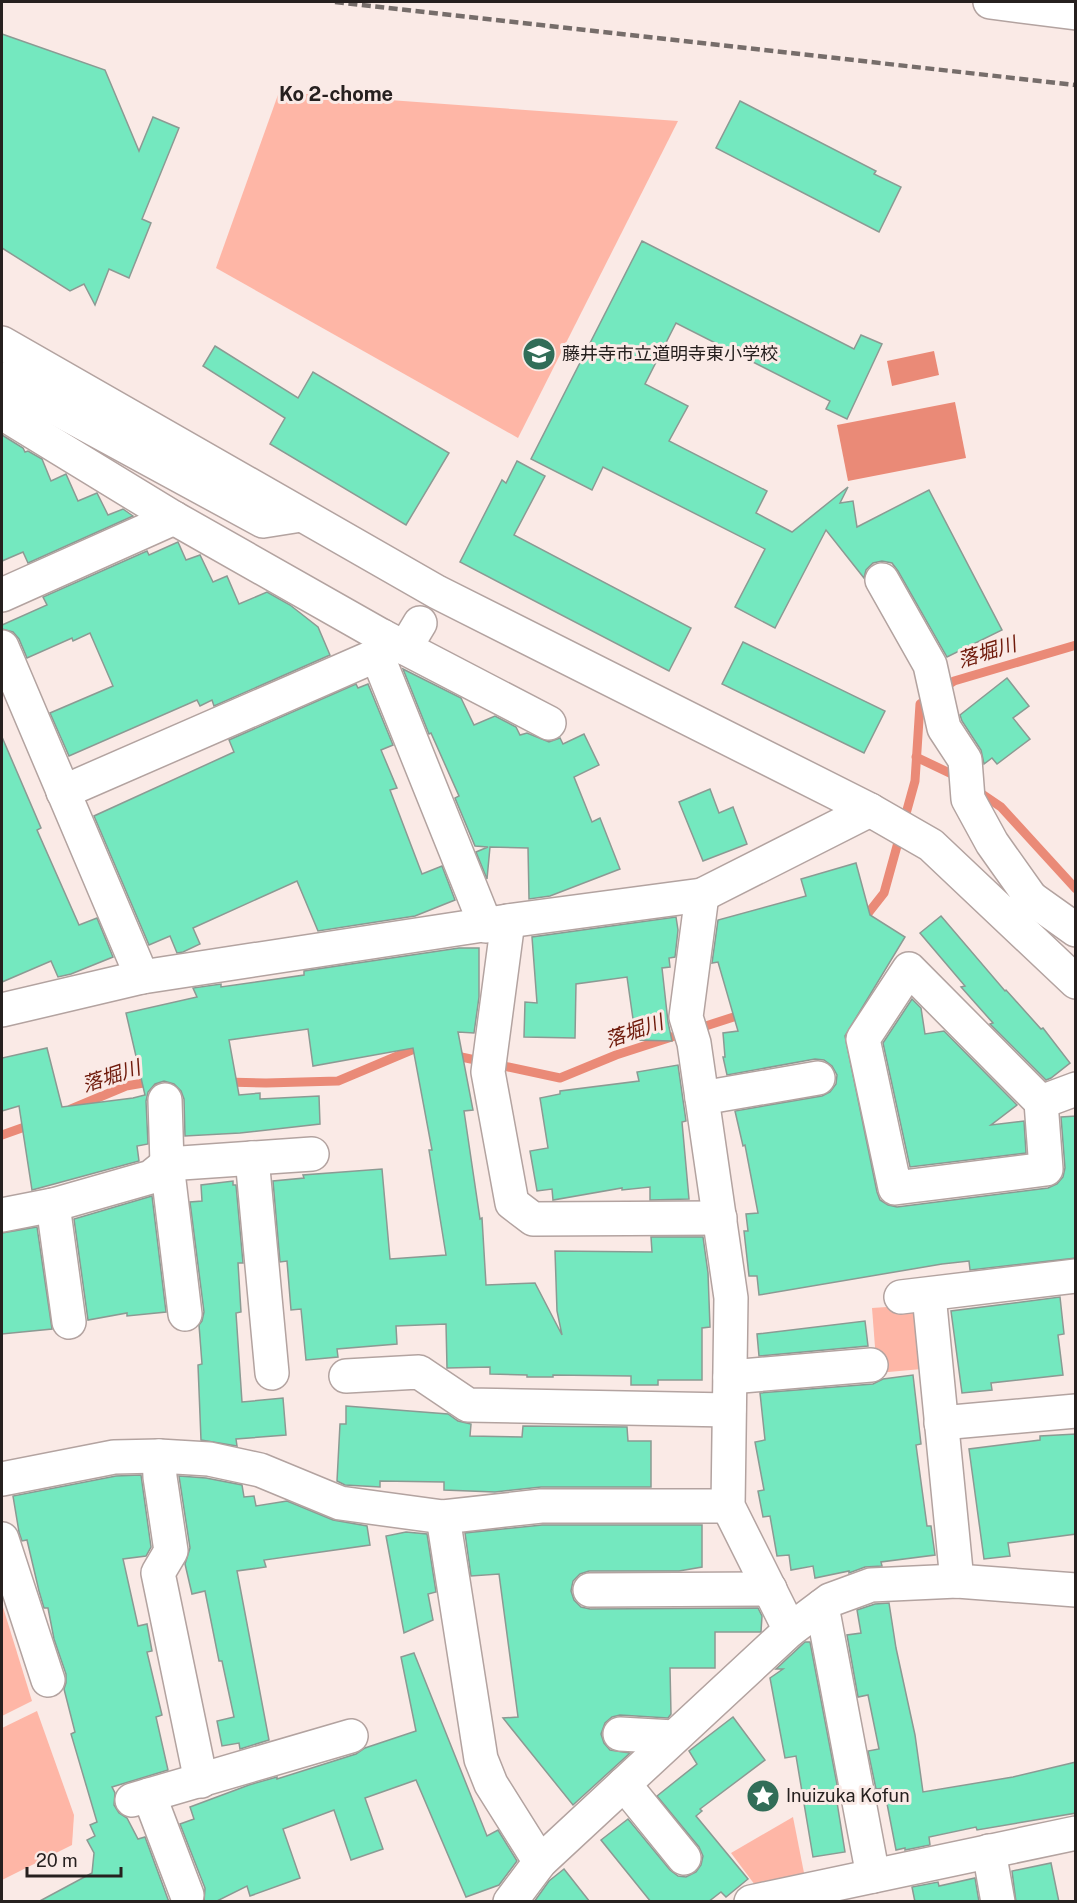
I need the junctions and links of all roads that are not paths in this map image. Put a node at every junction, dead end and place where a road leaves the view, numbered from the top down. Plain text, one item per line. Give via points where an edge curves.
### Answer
1 (990, 2) edge
2 (1076, 13) edge
3 (2, 343) edge
4 (2, 379) edge
5 (2, 413) edge
6 (301, 514) junction
7 (174, 518) junction
8 (882, 580) dead end
9 (2, 595) edge
10 (409, 627) junction
11 (2, 647) edge
12 (549, 723) dead end
13 (63, 792) junction
14 (870, 810) junction
15 (702, 895) junction
16 (1021, 909) junction
17 (497, 923) junction
18 (1076, 930) edge
19 (142, 977) junction
20 (1076, 982) edge
21 (2, 1010) edge
22 (818, 1078) dead end
23 (1076, 1089) edge
24 (702, 1098) junction
25 (165, 1100) dead end
26 (1041, 1102) junction
27 (312, 1154) dead end
28 (252, 1158) junction
29 (167, 1164) junction
30 (53, 1205) junction
31 (2, 1215) edge
32 (720, 1218) junction
33 (1075, 1282) edge
34 (185, 1314) dead end
35 (69, 1322) dead end
36 (871, 1365) dead end
37 (272, 1373) dead end
38 (346, 1376) dead end
39 (730, 1377) junction
40 (729, 1410) junction
41 (1076, 1412) edge
42 (941, 1423) junction
43 (159, 1456) junction
44 (2, 1479) edge
45 (728, 1506) junction
46 (443, 1517) junction
47 (2, 1539) edge
48 (957, 1581) junction
49 (770, 1589) junction
50 (590, 1590) dead end
51 (1067, 1590) edge
52 (822, 1606) junction
53 (790, 1630) junction
54 (48, 1680) dead end
55 (620, 1734) dead end
56 (351, 1736) dead end
57 (674, 1737) junction
58 (201, 1781) junction
59 (624, 1784) junction
60 (1076, 1833) edge
61 (989, 1851) junction
62 (684, 1858) dead end
63 (540, 1862) junction
64 (873, 1876) junction
65 (187, 1895) dead end
66 (510, 1902) edge
67 (751, 1902) edge
68 (998, 1902) edge

1 - 2 street
3 - 6 street
4 - 6 street via 263,521
5 - 7 street
6 - 10 street
7 - 9 street
7 - 10 street
8 - 16 street via 930,665 944,728 965,760 968,800
10 - 12 street
10 - 13 street
10 - 14 street
10 - 17 street
11 - 13 street
13 - 19 street
14 - 15 street
14 - 16 street via 931,845
15 - 17 street
15 - 24 street via 690,1030
16 - 18 street
16 - 20 street
17 - 19 street
17 - 32 street via 488,1072 512,1203 533,1219
19 - 21 street
22 - 24 street
23 - 26 street
24 - 32 street
25 - 29 street
26 - 26 street via 1046,1168 895,1188 863,1039 909,969
27 - 28 street
28 - 29 street
28 - 37 street
29 - 30 street via 151,1177
29 - 34 street
30 - 31 street
30 - 35 street
32 - 39 street via 731,1298
33 - 42 street via 915,1296
36 - 39 street
38 - 40 street via 418,1372 468,1406
39 - 40 street
40 - 45 street
41 - 42 street
42 - 48 street
43 - 44 street via 114,1457
43 - 46 street via 209,1459 260,1470 340,1503
43 - 58 street via 171,1551 158,1573
45 - 46 street via 541,1506
45 - 49 street
46 - 63 street via 481,1759 491,1784
47 - 54 street
48 - 51 street
48 - 52 street via 871,1585
49 - 50 street
49 - 53 street
52 - 53 street
52 - 64 street
53 - 57 street
55 - 57 street
56 - 58 street
57 - 59 street
58 - 65 street via 141,1798
59 - 62 street
59 - 63 street
60 - 61 street
61 - 64 street
61 - 68 street
63 - 66 street
64 - 67 street

